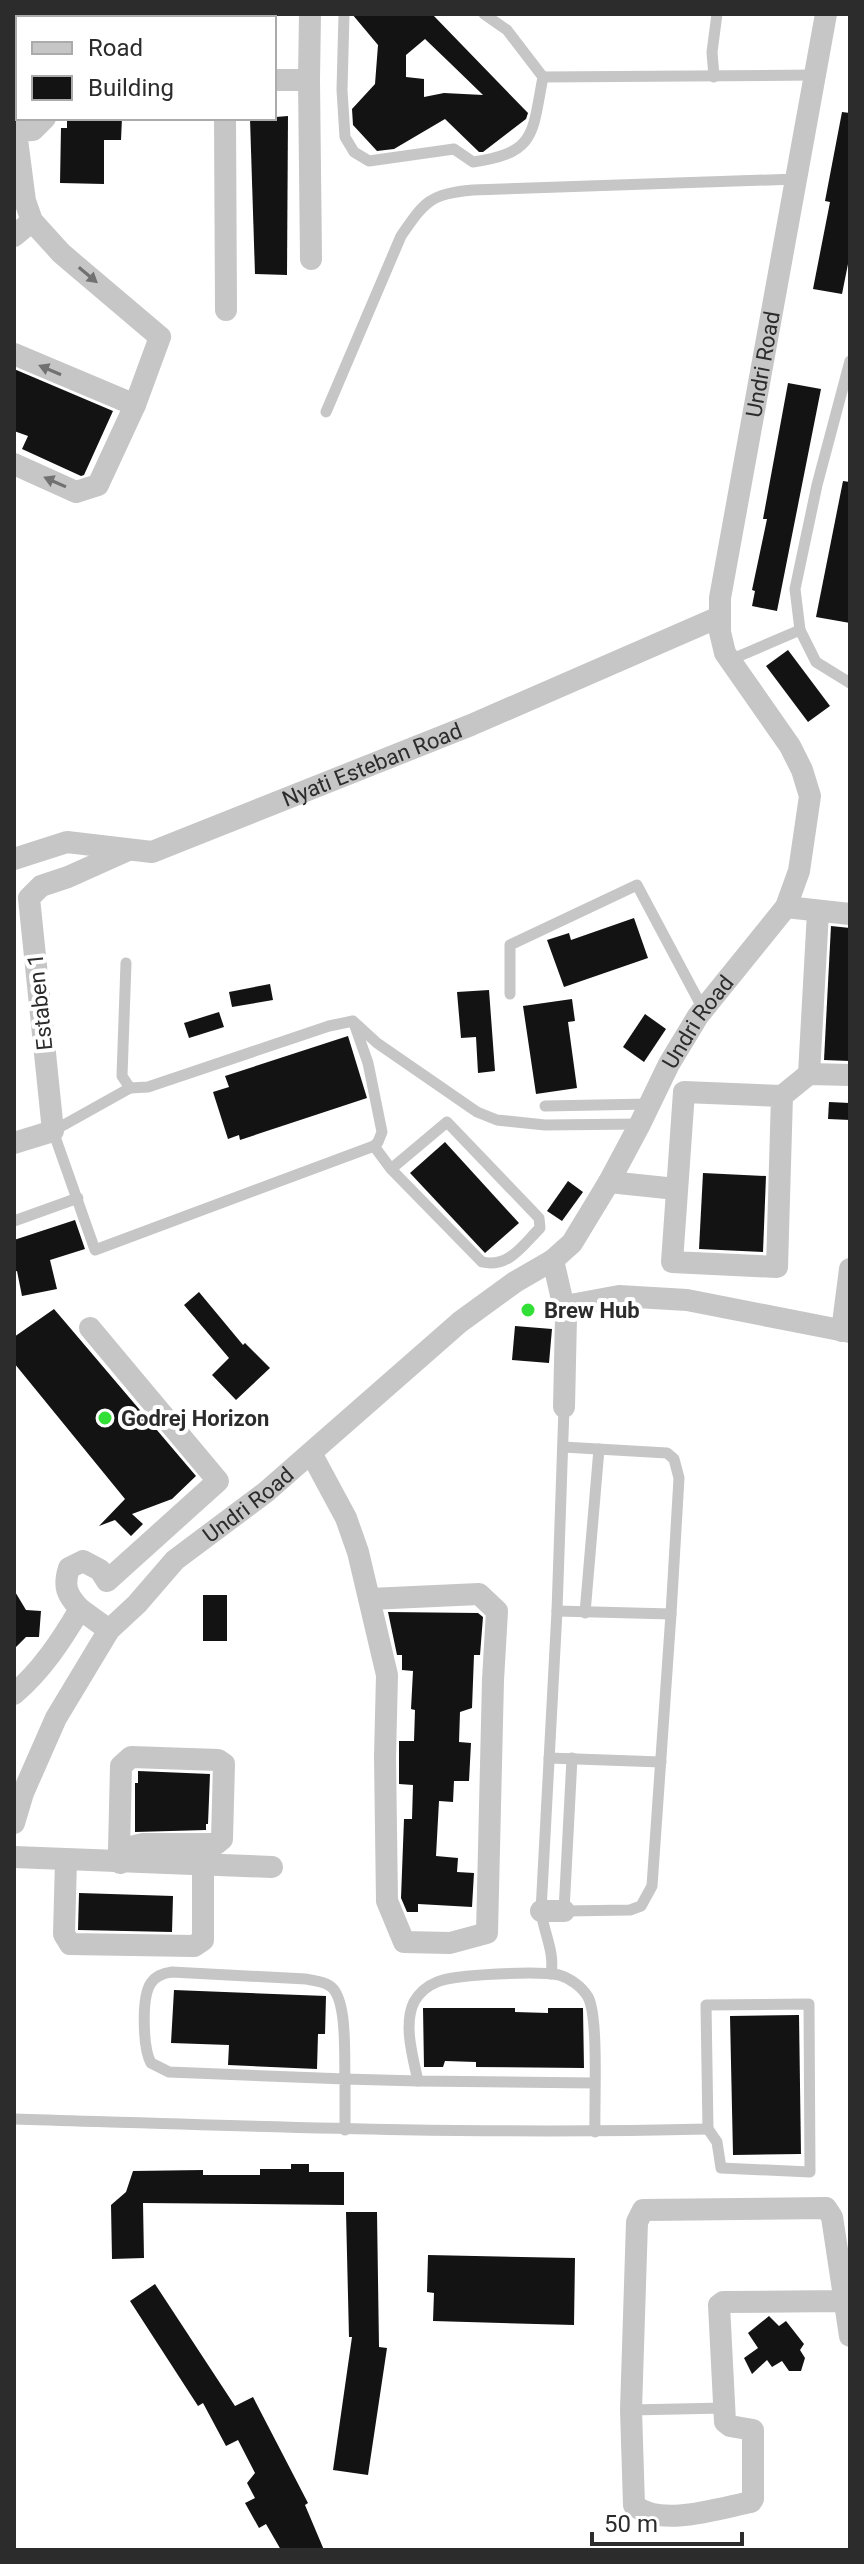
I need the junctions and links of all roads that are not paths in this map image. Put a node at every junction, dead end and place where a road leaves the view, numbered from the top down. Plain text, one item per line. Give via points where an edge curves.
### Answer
1 (310, 14) edge
2 (344, 14) edge
3 (484, 14) edge
4 (717, 14) edge
5 (826, 14) edge
6 (816, 75) junction
7 (543, 77) junction
8 (714, 77) junction
9 (276, 80) edge
10 (309, 80) junction
11 (43, 120) edge
12 (225, 120) edge
13 (15, 131) edge
14 (798, 179) junction
15 (32, 221) junction
16 (14, 236) edge
17 (311, 259) dead end
18 (226, 310) dead end
19 (14, 354) edge
20 (850, 361) edge
21 (850, 368) edge
22 (135, 405) junction
23 (326, 412) dead end
24 (14, 464) edge
25 (719, 617) junction
26 (800, 630) junction
27 (730, 660) junction
28 (850, 683) edge
29 (131, 849) junction
30 (14, 859) edge
31 (786, 907) junction
32 (818, 912) junction
33 (850, 914) edge
34 (126, 963) dead end
35 (510, 994) dead end
36 (703, 1009) junction
37 (353, 1021) junction
38 (809, 1074) junction
39 (850, 1075) edge
40 (130, 1088) junction
41 (782, 1096) junction
42 (545, 1106) dead end
43 (645, 1114) junction
44 (53, 1131) junction
45 (14, 1143) edge
46 (374, 1146) junction
47 (391, 1169) junction
48 (609, 1182) junction
49 (676, 1189) junction
50 (78, 1198) junction
51 (14, 1221) edge
52 (553, 1260) junction
53 (850, 1269) edge
54 (565, 1306) junction
55 (90, 1328) dead end
56 (846, 1332) edge
57 (564, 1407) joint
58 (563, 1447) junction
59 (599, 1449) junction
60 (311, 1453) junction
61 (107, 1581) junction
62 (370, 1599) junction
63 (137, 1604) junction
64 (80, 1609) junction
65 (557, 1611) junction
66 (585, 1613) junction
67 (671, 1614) junction
68 (109, 1630) junction
69 (14, 1694) edge
70 (549, 1758) junction
71 (572, 1758) junction
72 (661, 1762) junction
73 (14, 1823) edge
74 (120, 1856) junction
75 (14, 1857) edge
76 (66, 1860) junction
77 (203, 1866) junction
78 (272, 1867) dead end
79 (541, 1911) junction
80 (564, 1911) junction
81 (551, 1974) junction
82 (345, 2079) junction
83 (418, 2081) junction
84 (594, 2083) junction
85 (14, 2119) edge
86 (708, 2129) junction
87 (345, 2130) junction
88 (595, 2132) junction
89 (843, 2301) junction
90 (850, 2336) edge
91 (724, 2408) junction
92 (631, 2410) junction

1 - 10 street
2 - 7 lane via 345,137 354,152 369,161 454,149 473,162 513,153 532,131
3 - 7 lane via 507,30
4 - 8 lane
5 - 6 street, Undri Road
6 - 8 lane
6 - 14 street, Undri Road
7 - 8 lane
9 - 10 street
10 - 17 street
11 - 13 street via 33,130
12 - 18 street
13 - 15 street
14 - 23 lane via 473,190 431,199 401,236
14 - 25 street, Undri Road
15 - 16 street
15 -> 22 street via 61,253 160,337
22 -> 19 street
20 - 21 lane
21 - 26 lane via 795,589
22 -> 24 street via 98,485 76,492
25 - 27 street, Undri Road
25 - 29 street, Nyati Esteban Road via 471,725 152,852
26 - 27 lane
26 - 28 lane via 816,662
27 - 31 street, Undri Road via 790,746 810,796 799,871
29 - 30 street, Nyati Esteban Road via 67,842
29 - 44 street, Estaben 1 via 41,886 29,898
31 - 32 street
31 - 36 street, Undri Road
32 - 33 street
32 - 38 street
34 - 40 lane via 122,1076
35 - 36 lane via 510,945 637,885
36 - 43 street, Undri Road
37 - 40 lane via 148,1087
37 - 43 lane via 477,1112 497,1120 545,1125
37 - 46 lane via 382,1132
38 - 39 street
38 - 41 street
40 - 44 lane
41 - 49 street via 684,1092
41 - 49 street via 777,1267 672,1262
42 - 43 lane
43 - 48 street, Undri Road
44 - 45 street
44 - 50 lane
46 - 47 lane
46 - 50 lane via 95,1250
47 - 47 lane via 447,1122 539,1218 540,1228 508,1259 495,1265 482,1262
48 - 49 street
48 - 52 street, Undri Road via 572,1243
50 - 51 lane
52 - 54 street
52 - 60 street, Undri Road via 460,1322
53 - 56 street
54 - 56 street via 619,1296 687,1300
54 - 57 street
55 - 61 street via 218,1481
57 - 58 lane
58 - 59 lane
58 - 65 lane
59 - 66 lane
59 - 67 lane via 667,1453 674,1459 679,1478
60 - 62 street via 346,1518
60 - 63 street, Undri Road via 175,1560
61 - 63 street
61 - 64 street via 83,1561 69,1568 67,1594
62 - 62 street via 387,1675 387,1901 404,1942 450,1943 487,1933 497,1611 479,1594
63 - 68 street, Undri Road
64 - 68 street
64 - 69 street via 57,1648
65 - 66 lane
65 - 70 lane
66 - 67 lane
67 - 72 lane
68 - 73 street, Undri Road via 56,1718
70 - 71 lane
70 - 79 lane
71 - 72 lane
71 - 80 lane
72 - 80 lane via 647,1897 630,1910
74 - 74 street via 143,1844 216,1844 222,1839 224,1764 131,1757 121,1766
74 - 76 street
74 - 77 street
75 - 76 street
76 - 77 street via 64,1934 70,1944 194,1946 203,1940
77 - 78 street
79 - 80 street
79 - 81 lane via 554,1957
81 - 83 lane via 459,1978 424,1989 413,2003 410,2020
81 - 84 lane via 580,1988 591,2005
82 - 82 lane via 160,2069 151,2063 145,2044 152,1981 172,1972 306,1979 333,1987 342,2013
82 - 83 lane
82 - 87 lane
83 - 84 lane
84 - 88 lane
85 - 87 lane
86 - 86 lane via 706,2005 809,2004 810,2172 721,2168 717,2142
86 - 88 lane
87 - 88 lane
89 - 90 street
89 - 91 street via 719,2305
89 - 92 street via 832,2217 826,2208 643,2210 637,2222
91 - 92 lane
91 - 92 street via 727,2424 753,2430 753,2499 675,2517 634,2505

